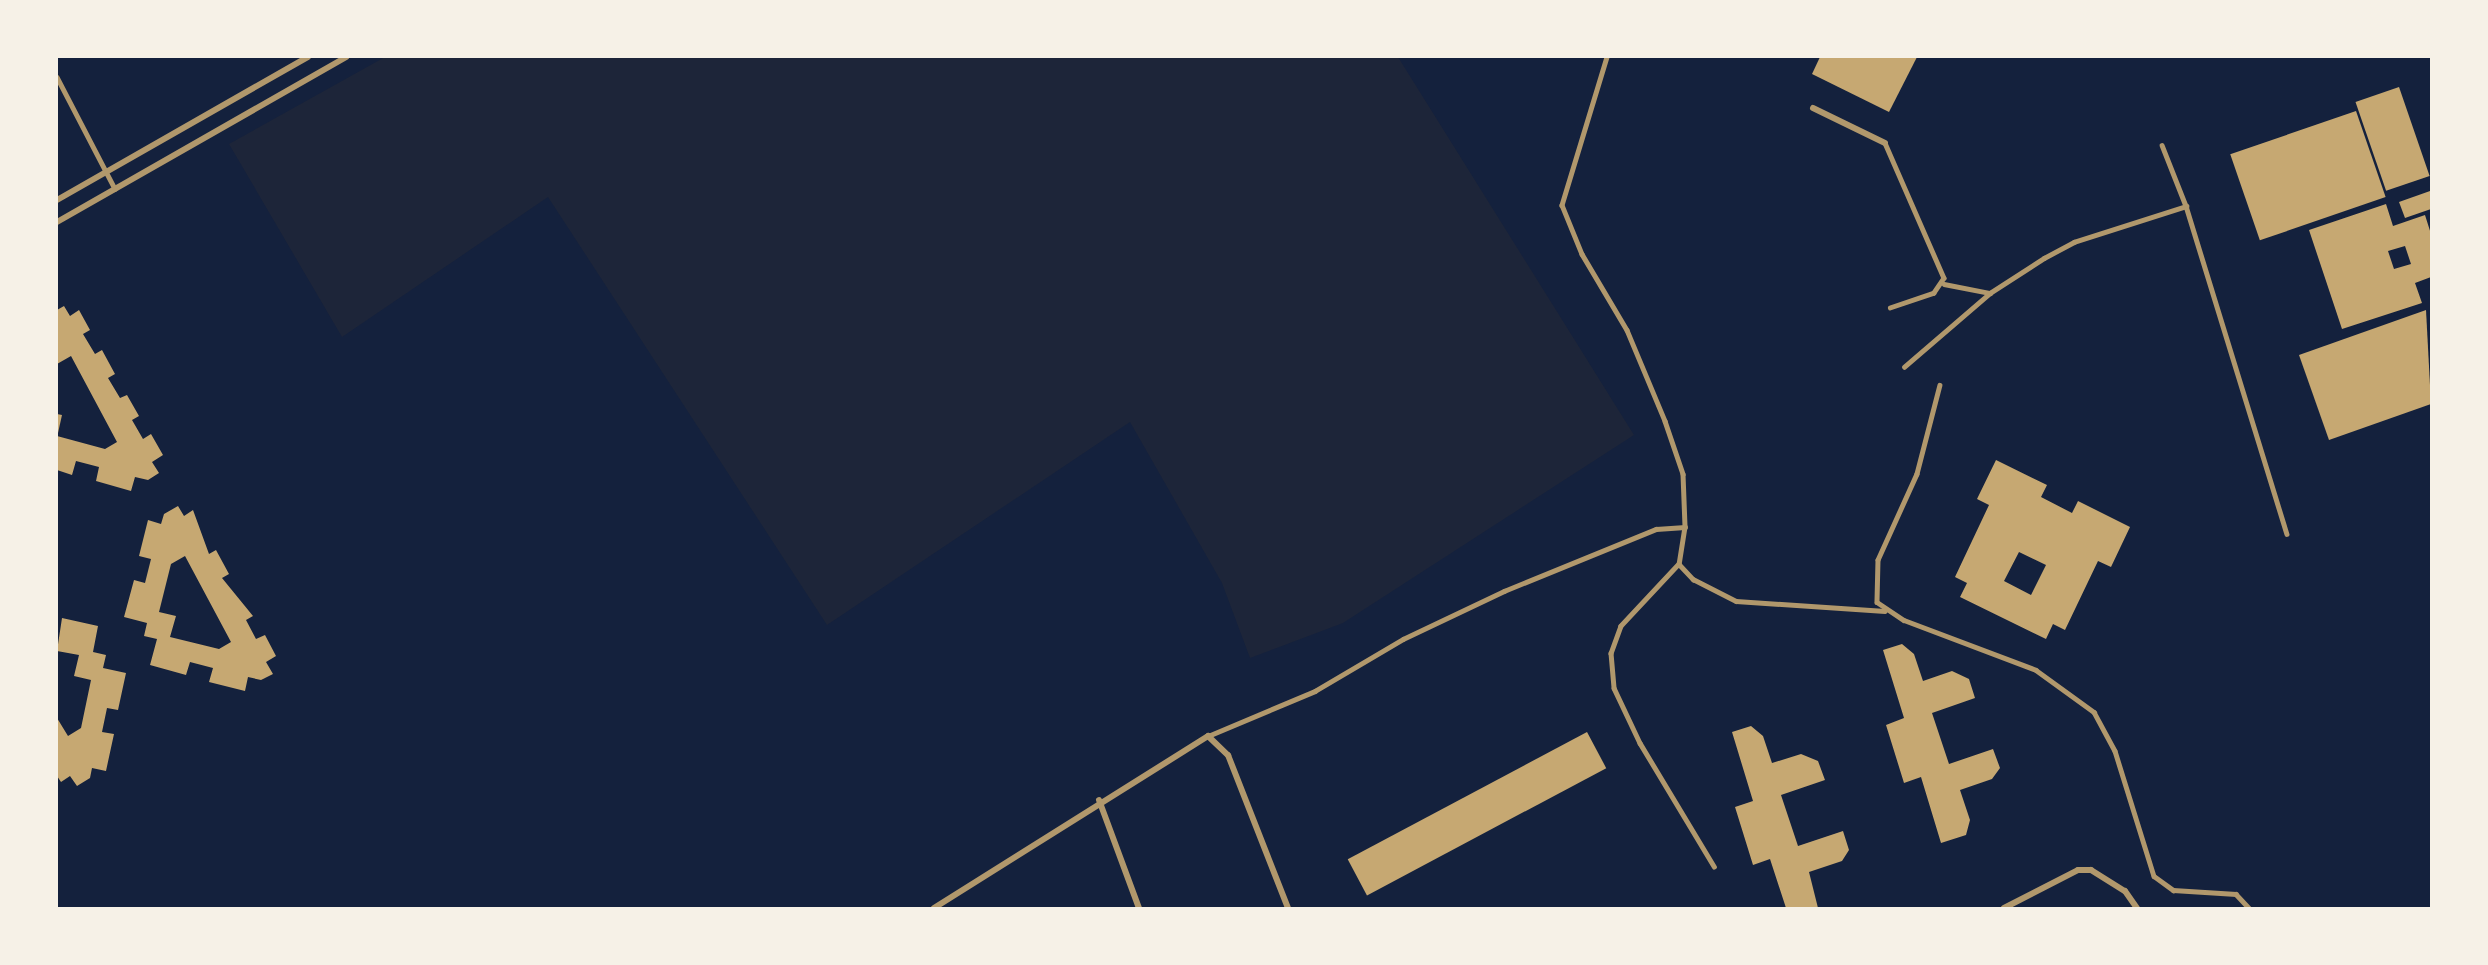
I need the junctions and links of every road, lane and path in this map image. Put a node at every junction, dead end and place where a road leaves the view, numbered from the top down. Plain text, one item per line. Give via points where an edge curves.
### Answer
1 (308, 57) edge
2 (346, 57) edge
3 (1607, 57) edge
4 (57, 77) edge
5 (1814, 108) dead end
6 (1885, 142) joint
7 (2162, 146) dead end
8 (106, 172) junction
9 (115, 189) junction
10 (57, 200) edge
11 (2186, 206) junction
12 (57, 222) edge
13 (1944, 284) junction
14 (1990, 292) junction
15 (1890, 308) dead end
16 (1904, 367) dead end
17 (1940, 385) dead end
18 (1684, 526) junction
19 (2287, 534) dead end
20 (1679, 564) junction
21 (1885, 611) junction
22 (1208, 736) junction
23 (1099, 800) junction
24 (1714, 866) dead end
25 (934, 908) edge
26 (1139, 908) edge
27 (1288, 908) edge
28 (2004, 908) edge
29 (2137, 908) edge
30 (2249, 908) edge

1 - 8 street
2 - 9 street
3 - 18 lane via 1562,205 1582,254 1627,330 1665,421 1683,474
4 - 8 lane
5 - 6 street
6 - 13 lane via 1942,269
7 - 11 lane
8 - 9 lane
8 - 10 street
9 - 12 street
11 - 14 lane via 2074,242
11 - 19 lane
13 - 14 lane
13 - 15 lane
14 - 16 lane
17 - 21 lane via 1917,474 1878,560 1875,594
18 - 20 lane
18 - 22 lane via 1656,529 1504,591 1403,639 1315,691
20 - 21 lane via 1693,579 1736,601
20 - 24 lane via 1621,626 1611,653 1614,688 1640,743
21 - 30 lane via 2013,659 2087,706 2107,728 2154,876 2173,890 2236,894
22 - 23 street
22 - 27 street via 1228,755
23 - 25 street
23 - 26 street
28 - 29 street via 2078,870 2104,875

